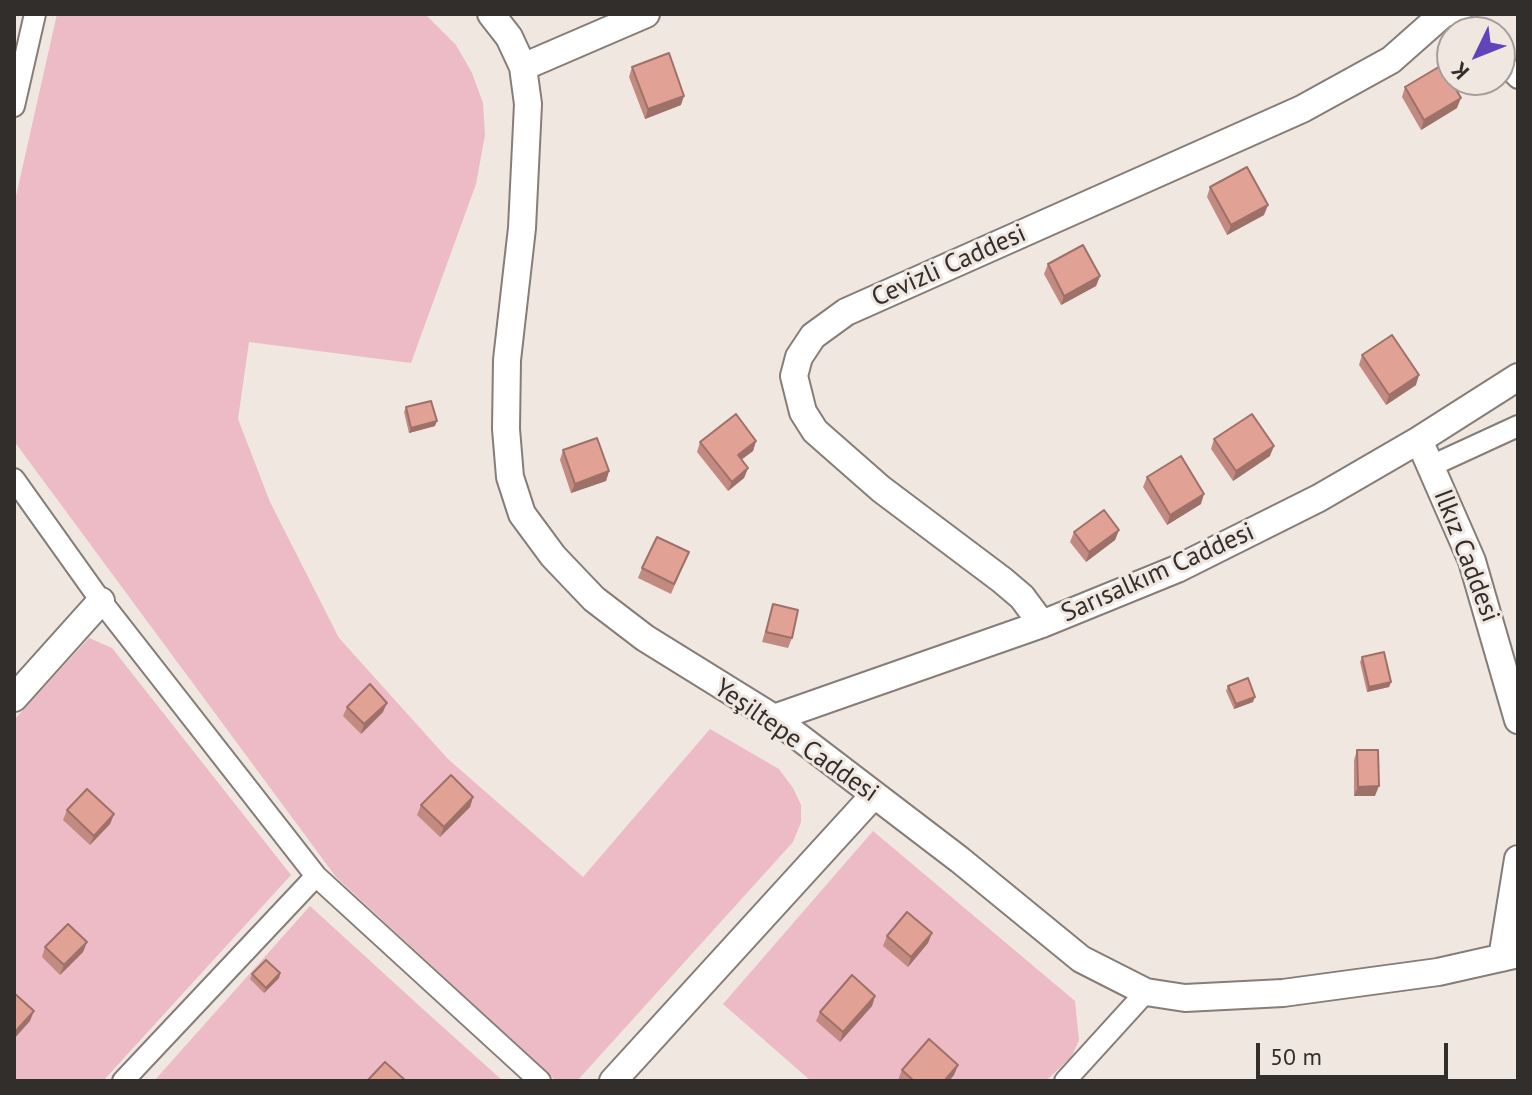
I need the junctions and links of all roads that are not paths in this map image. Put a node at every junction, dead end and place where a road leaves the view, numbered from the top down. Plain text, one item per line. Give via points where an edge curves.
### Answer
1 (35, 14) edge
2 (491, 14) edge
3 (646, 14) edge
4 (1443, 14) edge
5 (523, 67) junction
6 (14, 106) edge
7 (1518, 377) edge
8 (1518, 426) edge
9 (1419, 440) junction
10 (1431, 466) junction
11 (14, 479) edge
12 (101, 601) junction
13 (1042, 624) junction
14 (14, 698) edge
15 (774, 718) junction
16 (1518, 720) edge
17 (873, 796) junction
18 (1518, 859) edge
19 (316, 876) junction
20 (1510, 956) edge
21 (1146, 992) junction
22 (123, 1081) edge
23 (540, 1081) edge
24 (613, 1081) edge
25 (1065, 1081) edge

1 - 6 street
2 - 5 street
3 - 5 street
4 - 13 street, Cevizli Caddesi via 1391,60 1325,97 846,312 813,336 799,357 794,376 803,412 815,431 1022,597
5 - 15 street, Yeşiltepe Caddesi via 528,144 507,360 506,429 510,477 522,514 594,599 645,638
7 - 9 street, Sarısalkım Caddesi
8 - 10 street
9 - 10 street, Ilkız Caddesi
9 - 13 street, Sarısalkım Caddesi via 1245,536
10 - 16 street, Ilkız Caddesi via 1472,561
11 - 12 street
12 - 14 street
12 - 19 street
13 - 15 street, Sarısalkım Caddesi
15 - 17 street, Yeşiltepe Caddesi
17 - 21 street, Yeşiltepe Caddesi via 1081,959
17 - 24 street
18 - 20 street
19 - 22 street
19 - 23 street
20 - 21 street, Yeşiltepe Caddesi via 1438,972 1283,993 1185,998
21 - 25 street

